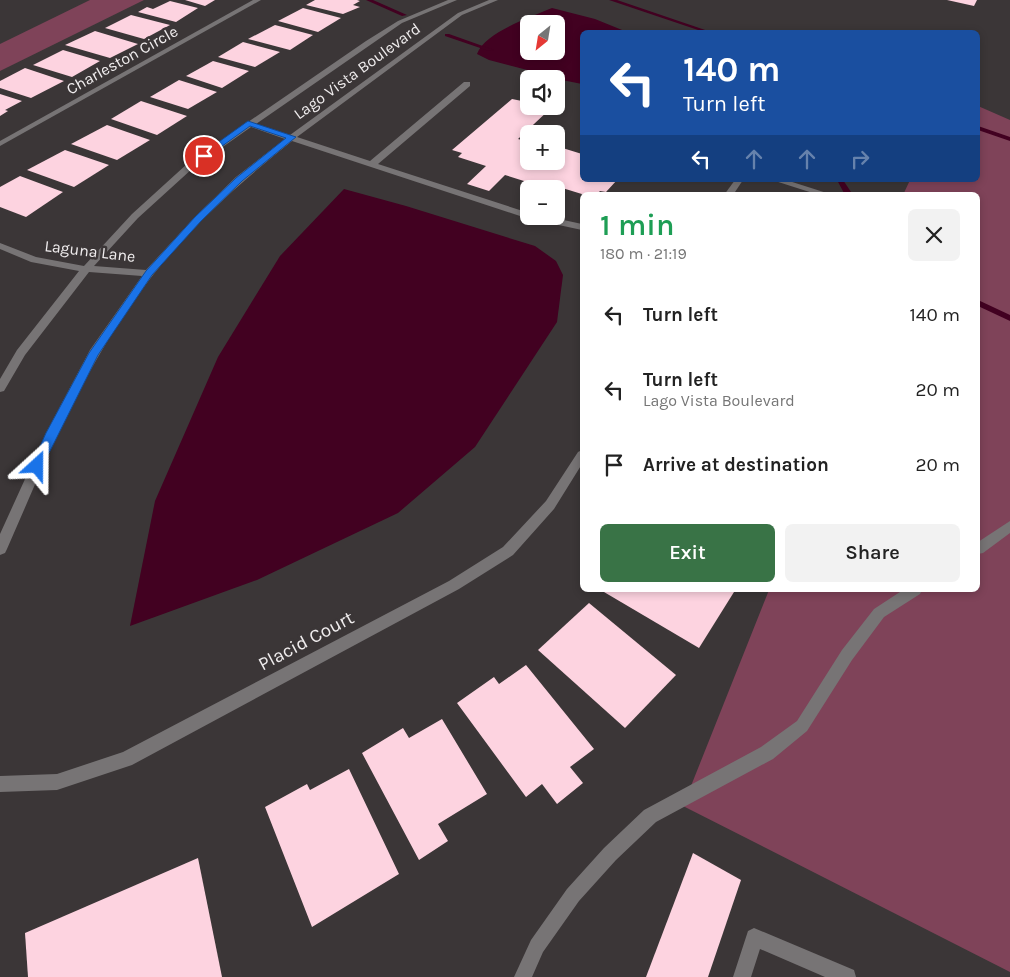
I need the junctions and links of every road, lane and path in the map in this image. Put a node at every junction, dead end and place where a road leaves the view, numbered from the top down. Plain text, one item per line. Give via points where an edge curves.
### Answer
1 (258, 0) edge
2 (428, 0) edge
3 (454, 0) edge
4 (495, 0) edge
5 (440, 5) junction
6 (460, 14) junction
7 (467, 84) dead end
8 (248, 124) junction
9 (292, 137) junction
10 (0, 144) edge
11 (372, 164) junction
12 (783, 182) edge
13 (818, 192) edge
14 (520, 213) edge
15 (565, 223) edge
16 (580, 227) edge
17 (0, 246) edge
18 (86, 269) junction
19 (149, 273) junction
20 (0, 388) edge
21 (580, 458) edge
22 (1010, 526) edge
23 (980, 548) edge
24 (0, 549) edge
25 (912, 592) edge
26 (0, 784) edge
27 (523, 977) edge
28 (742, 977) edge
29 (847, 977) edge

1 - 10 street, Charleston Circle
2 - 5 street
3 - 5 street, Lago Vista Boulevard
4 - 6 street, Lago Vista Boulevard
5 - 6 street
5 - 8 street, Lago Vista Boulevard via 400,22
6 - 9 street, Lago Vista Boulevard
7 - 11 street
8 - 9 street
8 - 18 street, Lago Vista Boulevard via 190,166 135,216
9 - 11 street
9 - 19 street, Lago Vista Boulevard via 239,179
11 - 14 street
12 - 13 street
15 - 16 street
17 - 18 street, Laguna Lane via 34,260
18 - 19 street, Laguna Lane
18 - 20 street, Lago Vista Boulevard via 21,353
19 - 24 street, Lago Vista Boulevard via 94,353 52,433
21 - 26 street, Placid Court via 550,505 508,551 454,585 126,760 57,782
22 - 23 street
25 - 27 street via 879,614 847,655 802,726 767,753 650,816 610,854 573,895 537,946
28 - 29 street via 754,937

